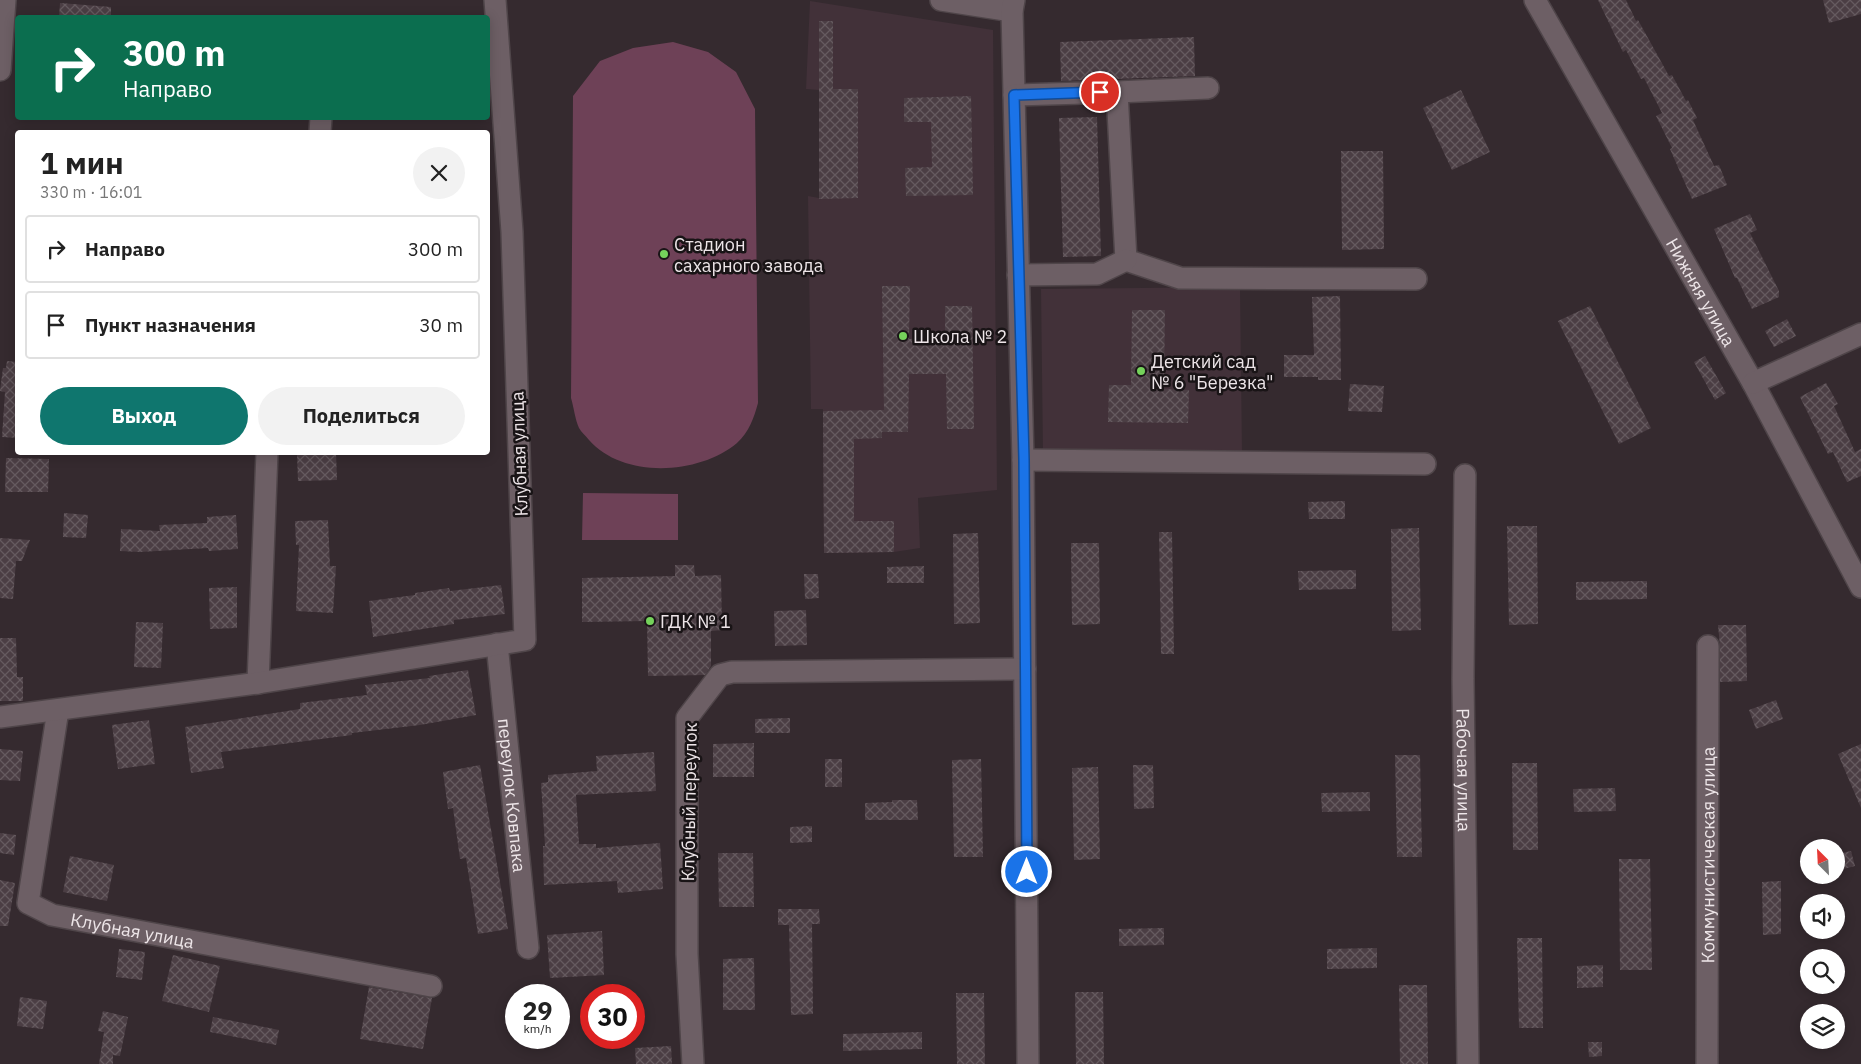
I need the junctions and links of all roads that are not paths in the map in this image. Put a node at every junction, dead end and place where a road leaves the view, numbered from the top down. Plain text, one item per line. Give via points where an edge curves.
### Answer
1 (5, 0) edge
2 (495, 0) edge
3 (941, 0) edge
4 (1535, 0) edge
5 (1013, 5) edge
6 (0, 70) edge
7 (1208, 88) dead end
8 (1117, 92) junction
9 (1014, 95) junction
10 (1126, 260) junction
11 (1018, 275) junction
12 (1416, 278) dead end
13 (1861, 334) edge
14 (1753, 383) junction
15 (267, 455) edge
16 (1024, 460) junction
17 (1425, 464) dead end
18 (1465, 475) dead end
19 (1861, 587) edge
20 (497, 644) junction
21 (1708, 646) dead end
22 (1025, 669) junction
23 (258, 683) junction
24 (58, 710) junction
25 (0, 717) edge
26 (528, 948) dead end
27 (431, 986) dead end
28 (693, 1064) edge
29 (1028, 1064) edge
30 (1468, 1064) edge
31 (1707, 1064) edge

1 - 6 street
2 - 20 street, Клубная улица via 512,232 524,640
3 - 5 street
4 - 14 street, Нижняя улица
5 - 9 street
7 - 8 street
8 - 9 street
8 - 10 street
9 - 11 street
10 - 11 street via 1097,274
10 - 12 street via 1180,278
11 - 16 street
13 - 14 street
14 - 19 street, Нижняя улица
15 - 23 street
16 - 17 street
16 - 22 street
18 - 30 street, Рабочая улица via 1463,680
20 - 23 street, Клубная улица
20 - 26 street, переулок Ковпака
21 - 31 street, Коммунистическая улица
22 - 28 street, Клубный переулок via 732,672 720,675 687,718 687,954
22 - 29 street
23 - 24 street, Клубная улица
24 - 25 street, Клубная улица
24 - 27 street, Клубная улица via 28,903 52,915

